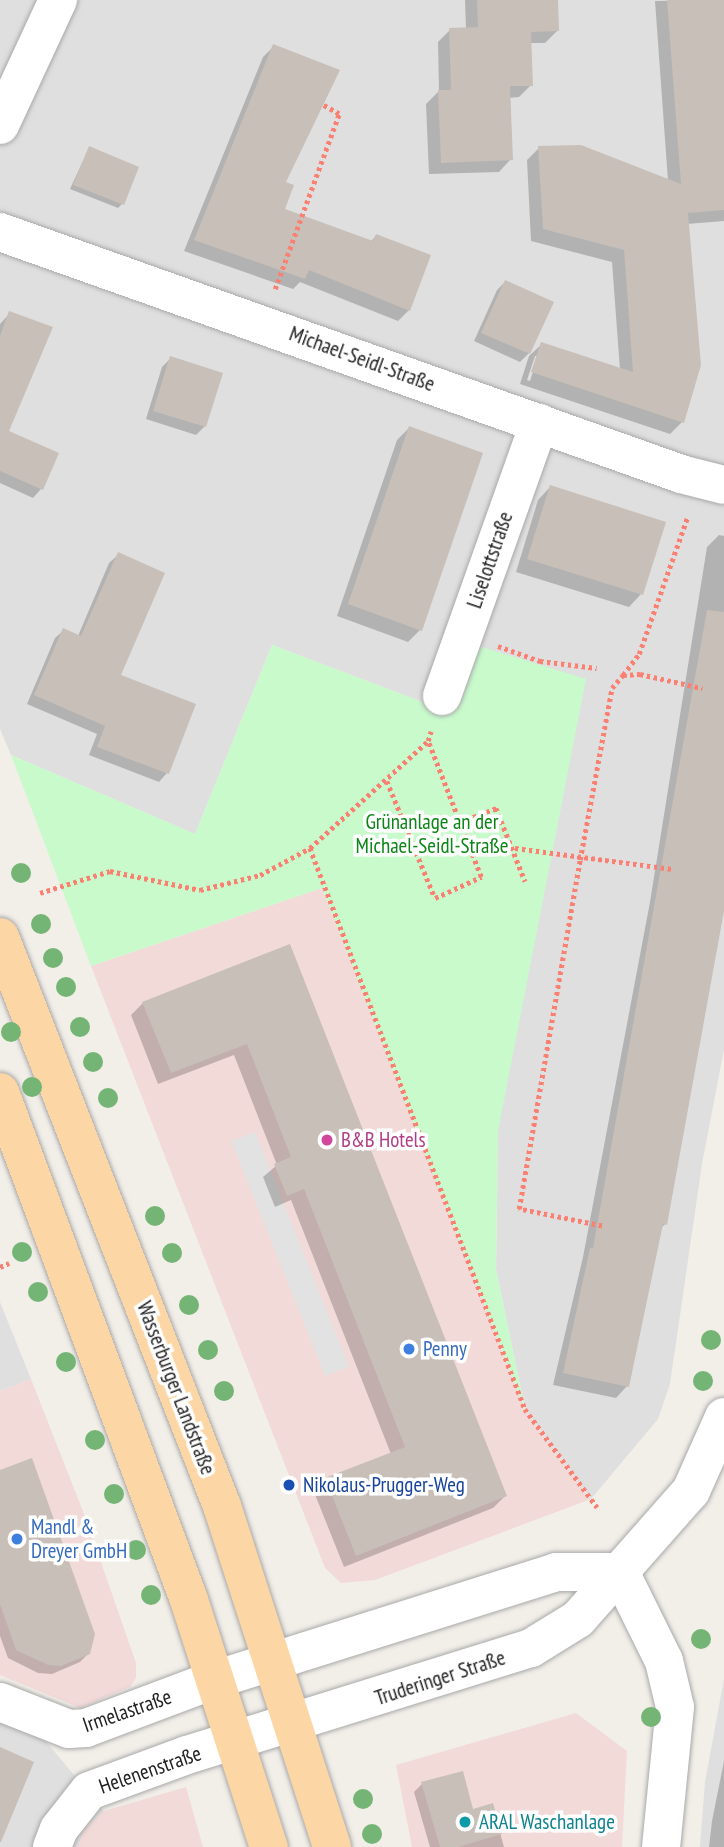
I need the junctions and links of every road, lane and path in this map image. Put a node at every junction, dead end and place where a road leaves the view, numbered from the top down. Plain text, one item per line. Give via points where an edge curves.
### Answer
1 (58, 0) edge
2 (323, 105) dead end
3 (0, 125) edge
4 (0, 232) edge
5 (274, 295) dead end
6 (538, 423) junction
7 (724, 485) edge
8 (690, 512) dead end
9 (464, 634) junction
10 (597, 668) dead end
11 (623, 675) junction
12 (702, 688) dead end
13 (442, 696) joint
14 (428, 741) junction
15 (387, 781) junction
16 (460, 822) junction
17 (310, 848) junction
18 (515, 848) junction
19 (580, 860) junction
20 (672, 869) dead end
21 (525, 881) dead end
22 (40, 893) dead end
23 (0, 937) edge
24 (0, 1091) edge
25 (602, 1226) dead end
26 (9, 1263) dead end
27 (0, 1267) edge
28 (724, 1418) edge
29 (597, 1507) dead end
30 (620, 1572) junction
31 (273, 1662) junction
32 (214, 1679) junction
33 (0, 1702) edge
34 (294, 1724) junction
35 (235, 1741) junction
36 (52, 1847) edge
37 (269, 1847) edge
38 (332, 1847) edge
39 (661, 1847) edge

1 - 3 street
2 - 5 path via 339,114
4 - 6 street, Michael-Seidl-Straße
6 - 7 street, Michael-Seidl-Straße
6 - 9 street, Liselottstraße
8 - 11 path via 639,654
9 - 10 path via 540,661
9 - 13 street, Liselottstraße
11 - 12 path
11 - 19 path via 612,688
13 - 14 path
14 - 15 path
14 - 16 path
15 - 16 path via 435,898 481,877
15 - 17 path
16 - 18 path via 496,808
17 - 22 path via 260,875 200,890 110,871
17 - 29 path via 525,1409
18 - 19 path
18 - 21 path
19 - 20 path
19 - 25 path via 519,1209
23 - 31 main road, Wasserburger Landstraße via 217,1495
24 - 32 main road
26 - 27 path
28 - 30 street, Truderinger Straße via 691,1491
30 - 31 street via 556,1572
30 - 34 street, Truderinger Straße via 578,1619 531,1648
30 - 39 street via 664,1661 675,1707
31 - 32 street
31 - 34 main road, Wasserburger Landstraße
32 - 33 street, Irmelastraße via 86,1728 69,1729
32 - 35 main road
34 - 35 street, Truderinger Straße
34 - 38 main road, Wasserburger Landstraße
35 - 36 street, Helenenstraße via 89,1791 59,1829
35 - 37 main road

